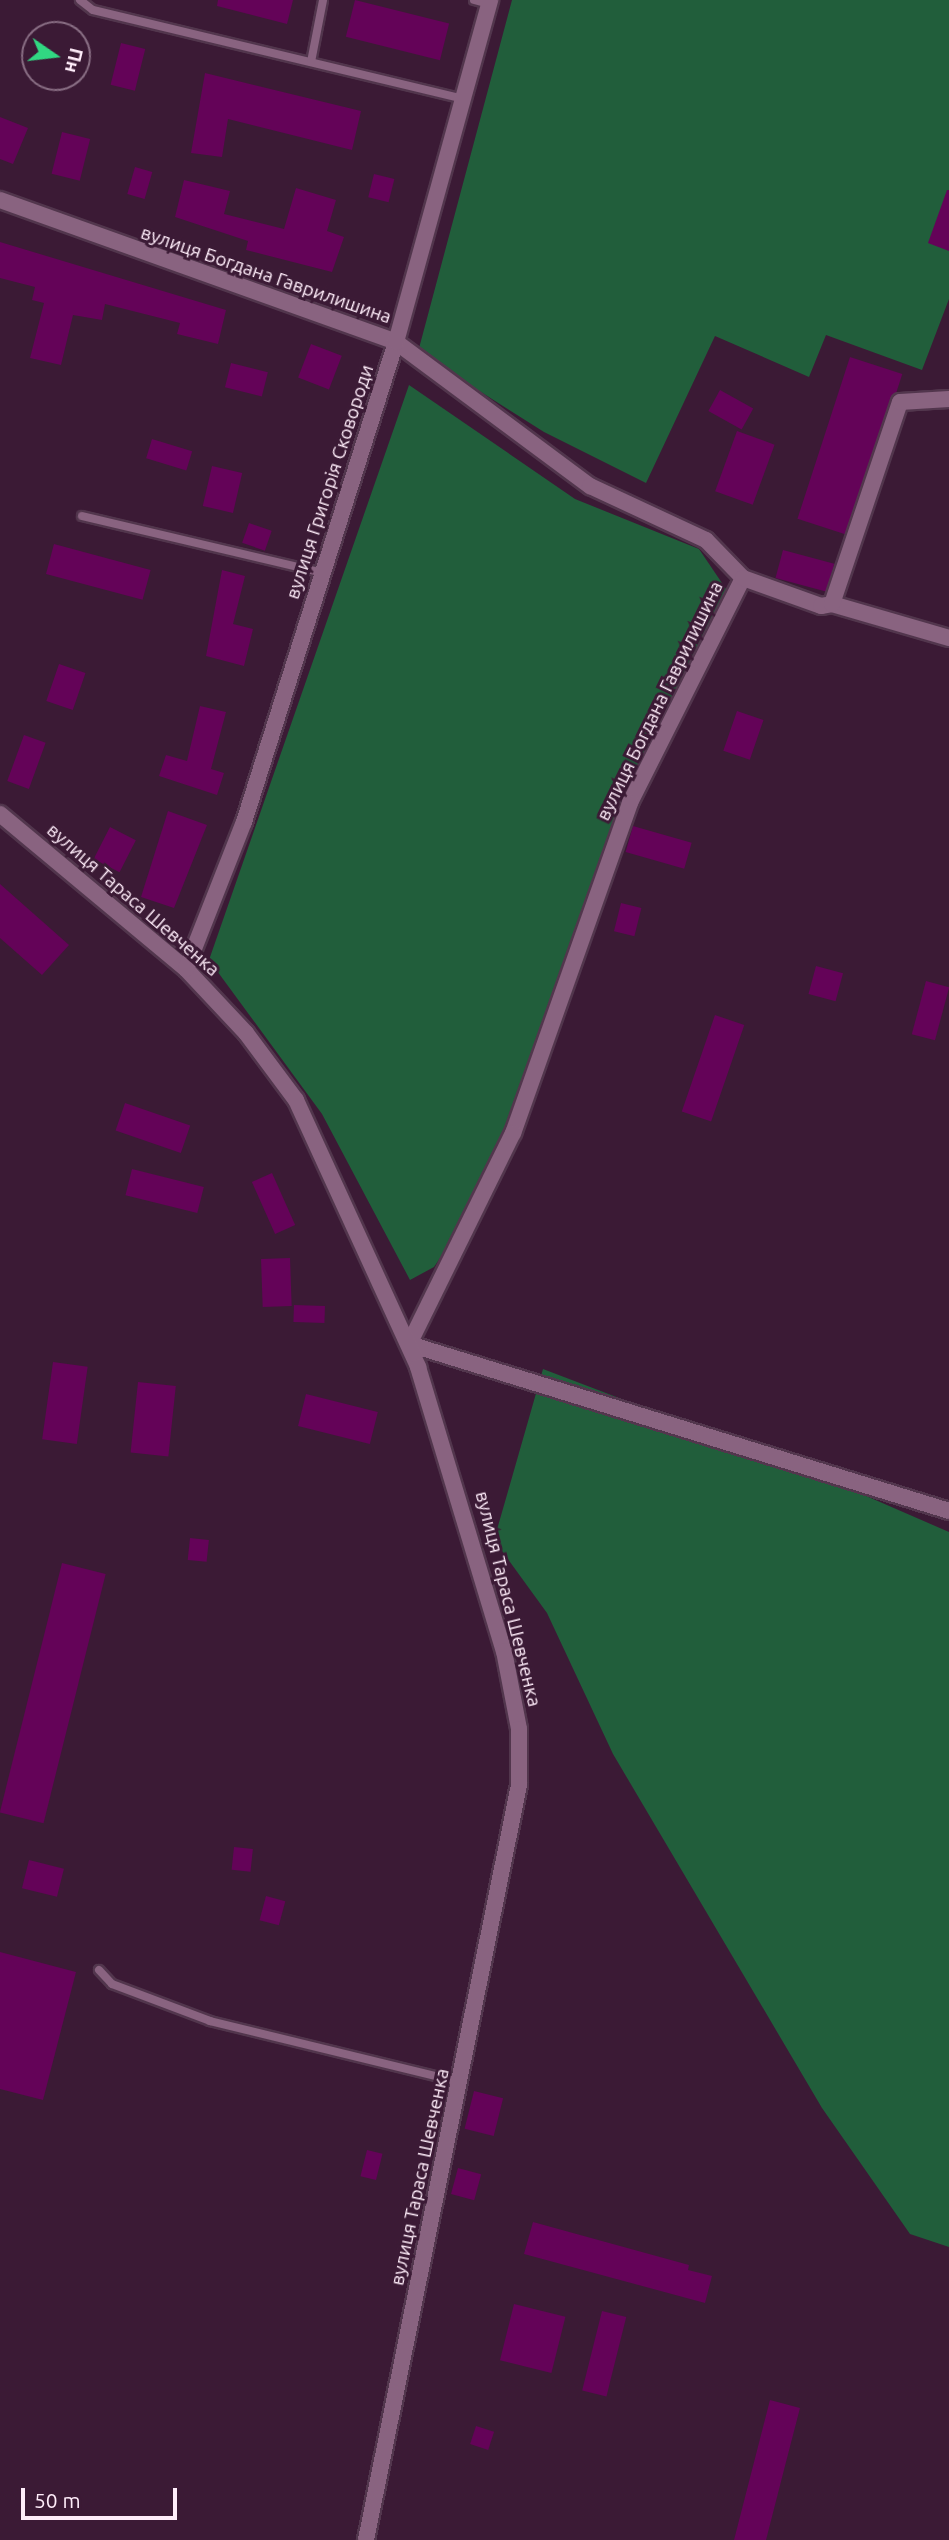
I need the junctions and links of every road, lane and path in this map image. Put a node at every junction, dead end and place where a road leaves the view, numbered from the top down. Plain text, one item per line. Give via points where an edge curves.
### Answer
1 (80, 0) edge
2 (323, 0) edge
3 (484, 1) edge
4 (311, 62) junction
5 (464, 99) junction
6 (0, 200) edge
7 (396, 342) junction
8 (949, 399) edge
9 (82, 516) dead end
10 (324, 573) junction
11 (743, 578) junction
12 (832, 604) junction
13 (949, 638) edge
14 (0, 814) edge
15 (186, 969) junction
16 (949, 1511) edge
17 (99, 1970) dead end
18 (461, 2082) junction
19 (366, 2540) edge

1 - 4 lane via 93,10
2 - 4 lane
3 - 5 street, вулиця Григорія Сковороди
4 - 5 lane
5 - 7 street, вулиця Григорія Сковороди
6 - 7 street, вулиця Богдана Гаврилишина
7 - 10 street, вулиця Григорія Сковороди
7 - 11 street, вулиця Богдана Гаврилишина via 590,486 706,540
8 - 12 street via 900,402
9 - 10 lane
10 - 15 street, вулиця Григорія Сковороди via 244,822
11 - 12 street via 821,606
11 - 16 street, вулиця Богдана Гаврилишина via 630,803 513,1133 409,1344
12 - 13 street
14 - 15 street, вулиця Тараса Шевченка
15 - 18 street, вулиця Тараса Шевченка via 246,1033 296,1100 342,1195 418,1367 504,1651 519,1729 519,1785
17 - 18 lane via 112,1984 210,2021
18 - 19 street, вулиця Тараса Шевченка

